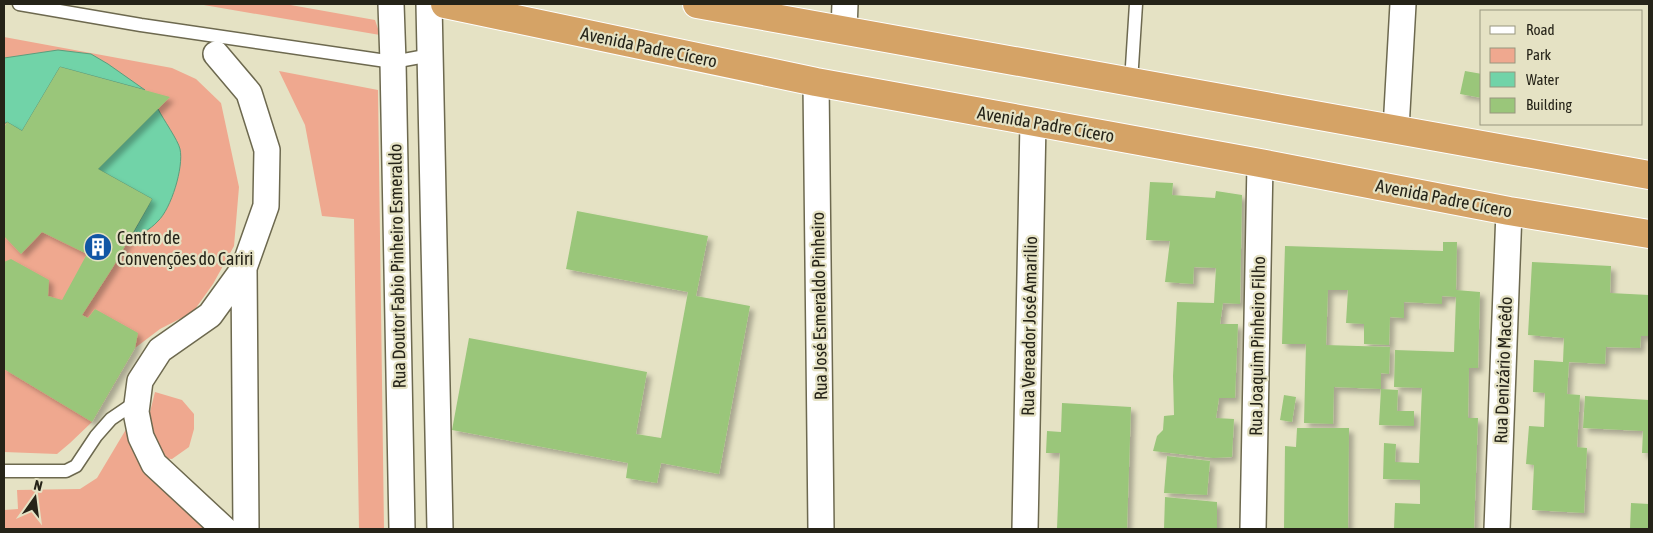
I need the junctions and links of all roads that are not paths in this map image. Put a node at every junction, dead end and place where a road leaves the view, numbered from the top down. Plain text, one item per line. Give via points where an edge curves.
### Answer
1 (19, 4) edge
2 (391, 4) edge
3 (429, 4) edge
4 (445, 4) edge
5 (697, 4) edge
6 (1136, 4) edge
7 (1403, 4) edge
8 (844, 17) edge
9 (216, 54) dead end
10 (431, 55) junction
11 (393, 62) junction
12 (816, 82) junction
13 (1131, 82) junction
14 (1033, 122) junction
15 (1396, 129) junction
16 (1260, 163) junction
17 (1649, 175) edge
18 (1509, 211) junction
19 (1649, 234) edge
20 (244, 268) junction
21 (435, 275) junction
22 (397, 277) junction
23 (137, 402) junction
24 (4, 471) edge
25 (224, 529) edge
26 (246, 529) edge
27 (402, 529) edge
28 (440, 529) edge
29 (821, 529) edge
30 (1025, 529) edge
31 (1253, 529) edge
32 (1497, 529) edge

1 - 11 lane
2 - 11 street, Rua Doutor Fabio Pinheiro Esmeraldo
3 - 10 street
4 - 12 highway, Avenida Padre Cícero
5 - 8 highway
6 - 13 lane
7 - 15 street
8 - 13 highway
9 - 20 street via 249,93 267,150 266,206
10 - 11 lane
10 - 21 street
11 - 22 street, Rua Doutor Fabio Pinheiro Esmeraldo
12 - 14 highway, Avenida Padre Cícero
12 - 29 street, Rua José Esmeraldo Pinheiro
13 - 15 highway
14 - 16 highway, Avenida Padre Cícero
14 - 30 street, Rua Vereador José Amarilio
15 - 17 highway
16 - 18 highway, Avenida Padre Cícero
16 - 31 street, Rua Joaquim Pinheiro Filho
18 - 19 highway, Avenida Padre Cícero
18 - 32 street, Rua Denizário Macêdo
20 - 23 street via 210,315 160,350 140,380
20 - 26 street
21 - 22 street
21 - 28 street
22 - 27 street, Rua Doutor Fabio Pinheiro Esmeraldo
23 - 24 lane via 111,420 76,466 66,471
23 - 25 street via 141,437 154,464

